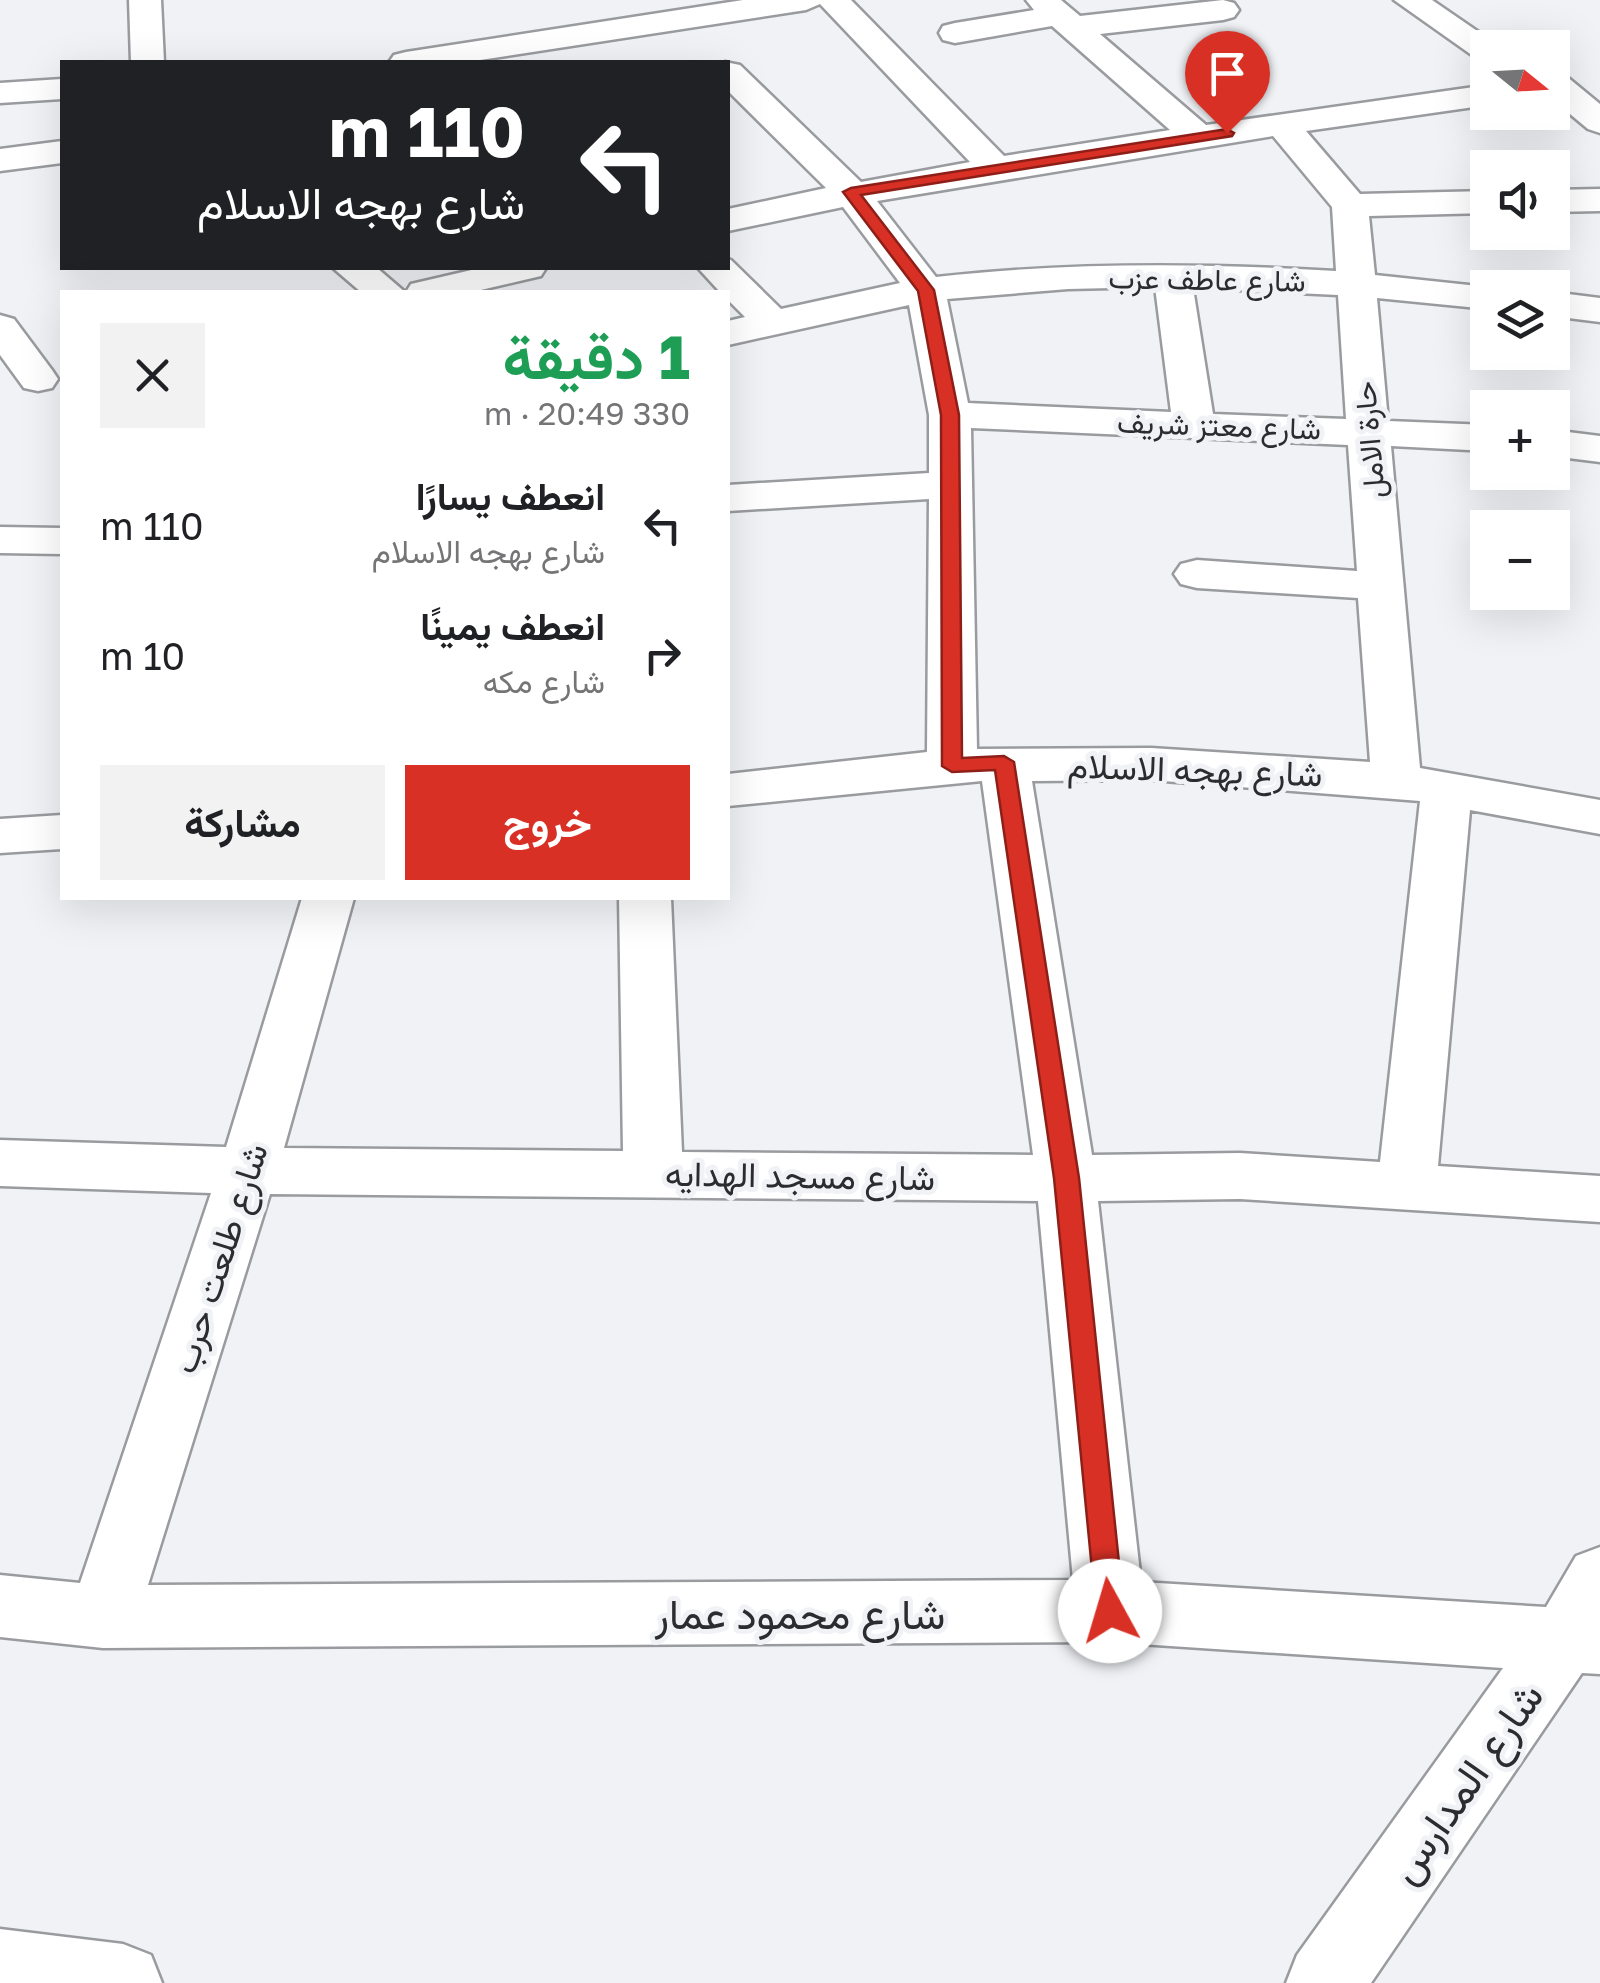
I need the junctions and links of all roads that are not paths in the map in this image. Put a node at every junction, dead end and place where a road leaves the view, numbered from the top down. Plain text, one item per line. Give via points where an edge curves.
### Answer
1 (145, 0) edge
2 (806, 0) edge
3 (832, 0) edge
4 (1410, 0) edge
5 (1223, 10) dead end
6 (522, 14) dead end
7 (1058, 14) edge
8 (675, 20) junction
9 (955, 33) dead end
10 (1470, 39) edge
11 (545, 40) junction
12 (484, 57) edge
13 (148, 60) edge
14 (437, 60) edge
15 (716, 60) edge
16 (1600, 72) edge
17 (730, 74) edge
18 (1570, 80) edge
19 (60, 89) edge
20 (0, 93) edge
21 (1470, 97) edge
22 (1570, 98) edge
23 (1600, 122) edge
24 (1282, 125) junction
25 (1200, 138) junction
26 (60, 152) edge
27 (0, 160) edge
28 (996, 168) junction
29 (851, 192) junction
30 (1570, 200) edge
31 (1600, 200) edge
32 (1470, 202) edge
33 (1350, 205) junction
34 (730, 220) edge
35 (355, 270) edge
36 (518, 270) edge
37 (719, 270) edge
38 (1172, 274) junction
39 (1357, 283) junction
40 (383, 290) edge
41 (434, 290) edge
42 (926, 290) junction
43 (1470, 295) edge
44 (1570, 306) edge
45 (1600, 310) edge
46 (772, 323) junction
47 (0, 327) edge
48 (730, 332) edge
49 (33, 379) edge
50 (950, 415) junction
51 (1194, 424) junction
52 (1368, 430) junction
53 (1470, 437) edge
54 (1570, 446) edge
55 (1600, 449) edge
56 (950, 485) junction
57 (730, 498) edge
58 (0, 540) edge
59 (60, 541) edge
60 (1196, 574) dead end
61 (1380, 586) junction
62 (978, 764) junction
63 (1421, 783) junction
64 (730, 790) edge
65 (1600, 818) edge
66 (60, 832) edge
67 (0, 836) edge
68 (327, 900) edge
69 (646, 900) edge
70 (0, 1163) edge
71 (248, 1171) junction
72 (653, 1174) junction
73 (1066, 1178) junction
74 (1407, 1184) junction
75 (1600, 1200) edge
76 (1600, 1578) edge
77 (0, 1606) edge
78 (1110, 1611) junction
79 (102, 1617) junction
80 (1582, 1641) edge
81 (0, 1968) edge
82 (123, 1983) edge
83 (1326, 1983) edge

1 - 13 street
2 - 8 street
3 - 28 street
4 - 10 street
5 - 7 street
6 - 11 street
7 - 9 street
7 - 25 street
8 - 11 street
8 - 15 street
11 - 12 street
12 - 14 street
16 - 18 street
17 - 29 street
19 - 20 street
21 - 24 street
22 - 23 street
24 - 25 street
24 - 33 street
25 - 28 street
26 - 27 street
28 - 29 street
29 - 34 street
29 - 42 street
30 - 31 street
32 - 33 street
33 - 39 street, حارة الامل
35 - 40 street
36 - 41 street
37 - 46 street
38 - 39 street, شارع عاطف عزب
38 - 42 street, شارع عاطف عزب
38 - 51 street
39 - 43 street, شارع عاطف عزب
39 - 52 street, حارة الامل
42 - 46 street, شارع عاطف عزب
42 - 50 street
44 - 45 street
46 - 48 street, شارع عاطف عزب
47 - 49 street
50 - 51 street, شارع معتز شريف
50 - 56 street
51 - 52 street, شارع معتز شريف
52 - 53 street, شارع معتز شريف
52 - 61 street, حارة الامل
54 - 55 street
56 - 57 street
56 - 62 street
58 - 59 street
60 - 61 street
61 - 63 street, حارة الامل
62 - 63 street, شارع بهجه الاسلام via 1151,764
62 - 64 street, شارع بهجه الاسلام
62 - 73 street
63 - 65 street, شارع بهجه الاسلام
63 - 74 street, حارة الامل
66 - 67 street
68 - 71 street, شارع طلعت حرب
69 - 72 street
70 - 71 street, شارع مسجد الهدايه
71 - 72 street, شارع مسجد الهدايه
71 - 79 street, شارع طلعت حرب
72 - 73 street, شارع مسجد الهدايه
73 - 74 street, شارع مسجد الهدايه via 1240,1176
73 - 78 street
74 - 75 street, شارع مسجد الهدايه
76 - 80 street, شارع المدارس
77 - 79 street, شارع محمود عمار
78 - 79 street, شارع محمود عمار
78 - 80 street, شارع محمود عمار
80 - 83 street, شارع المدارس
81 - 82 street

